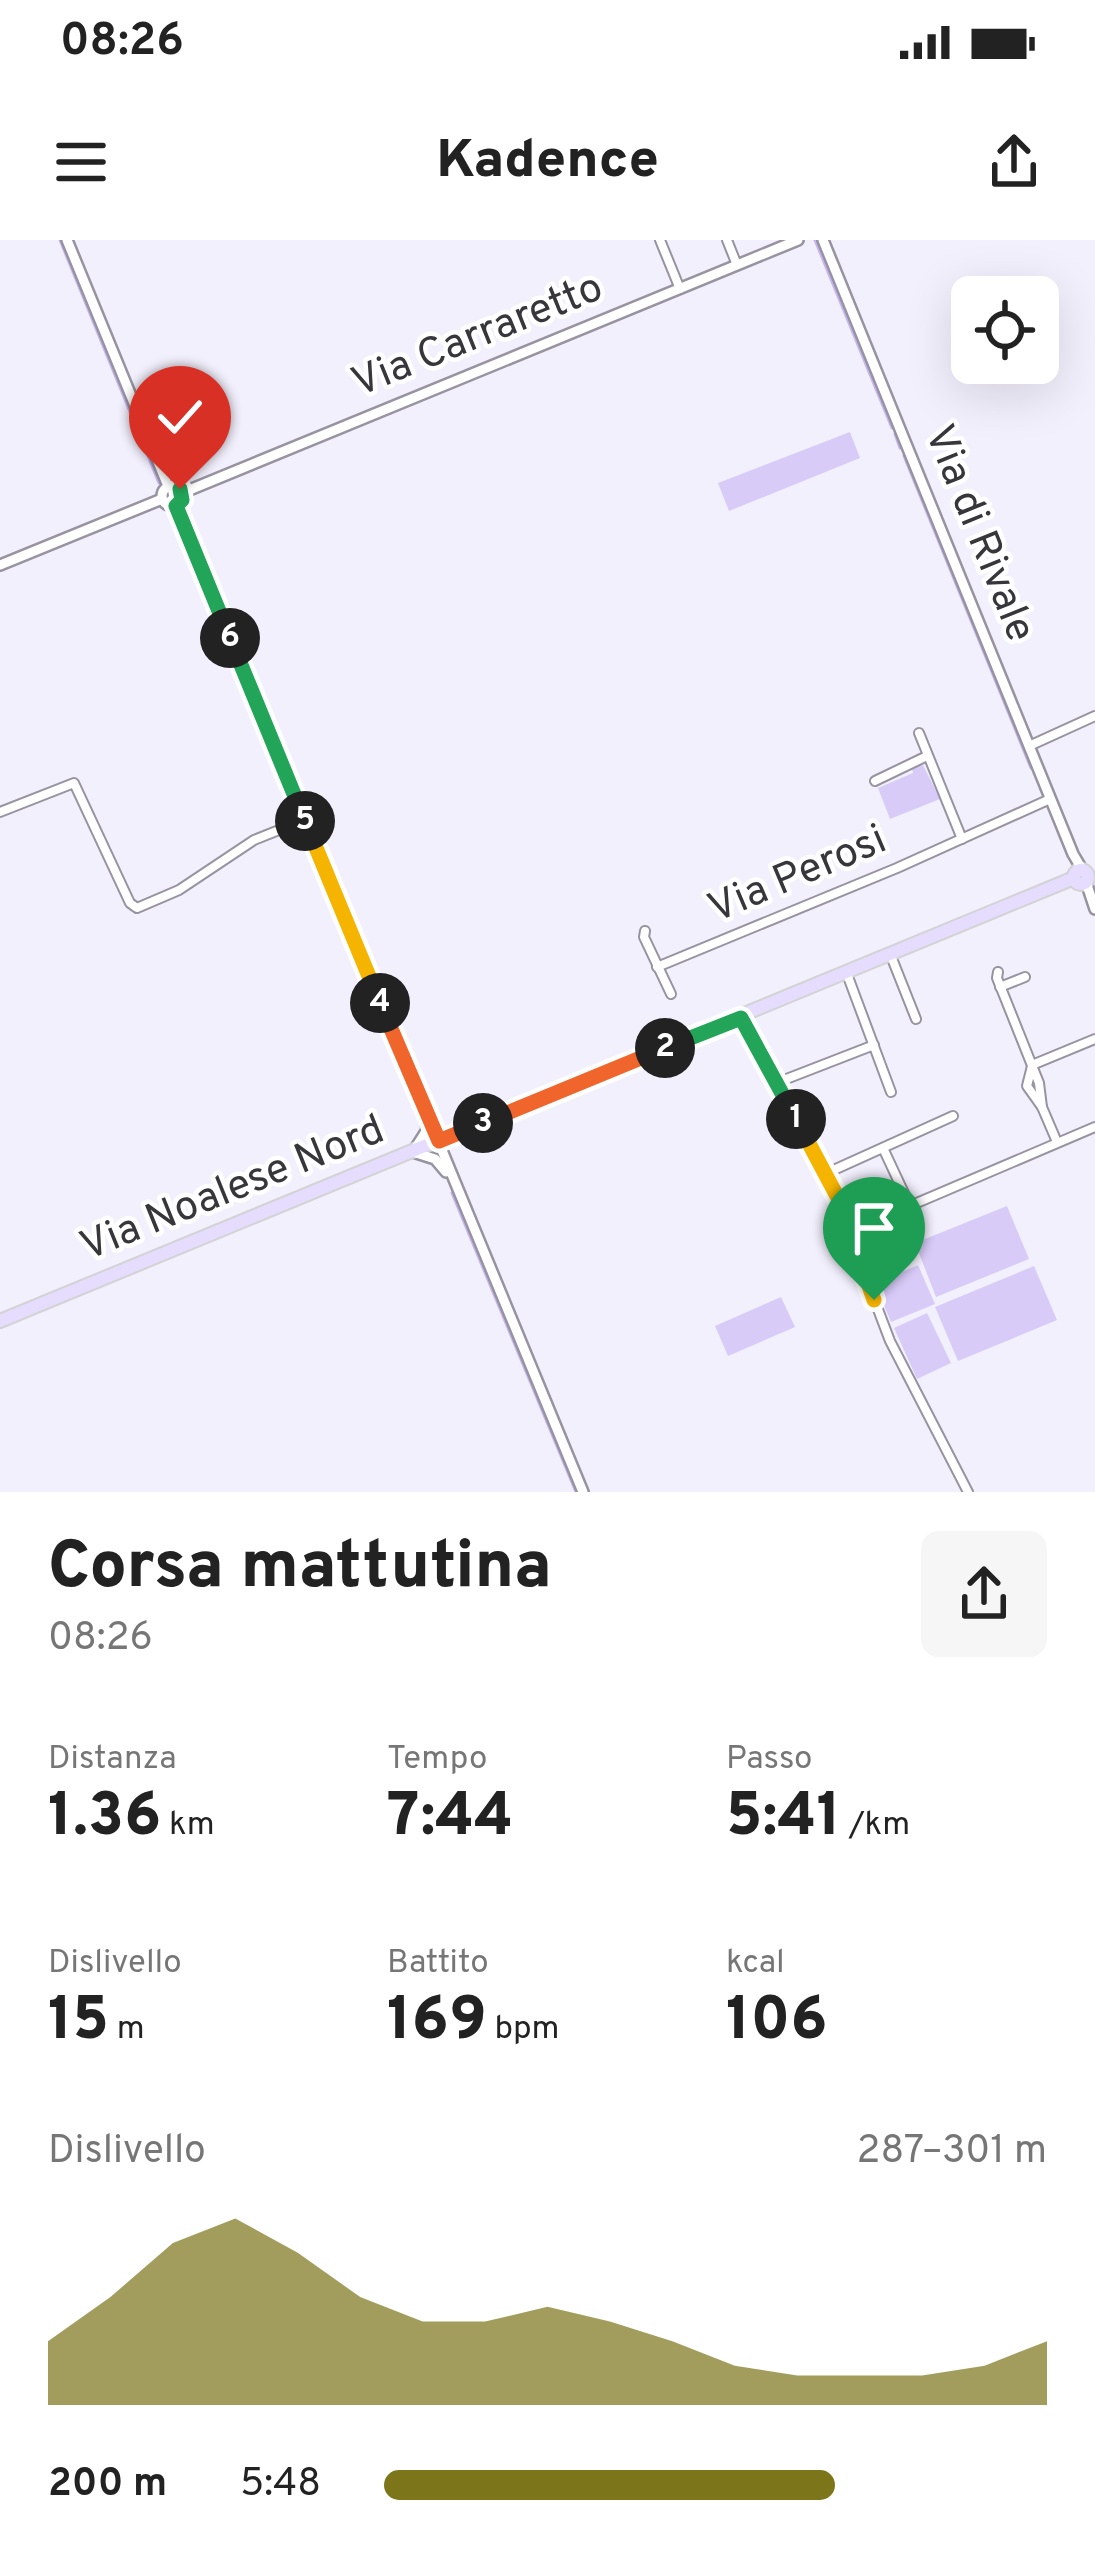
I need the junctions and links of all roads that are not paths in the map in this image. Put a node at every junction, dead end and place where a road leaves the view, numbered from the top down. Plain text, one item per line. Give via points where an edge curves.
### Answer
1 (67, 240) edge
2 (660, 240) edge
3 (727, 240) edge
4 (798, 240) edge
5 (823, 240) edge
6 (737, 265) junction
7 (680, 289) junction
8 (168, 486) junction
9 (182, 494) junction
10 (162, 499) junction
11 (176, 506) junction
12 (0, 565) edge
13 (1095, 716) edge
14 (919, 733) dead end
15 (1029, 746) junction
16 (928, 756) junction
17 (875, 781) dead end
18 (1050, 799) junction
19 (0, 812) edge
20 (300, 822) junction
21 (962, 839) junction
22 (1084, 876) edge
23 (1094, 906) edge
24 (645, 931) dead end
25 (891, 956) junction
26 (657, 967) junction
27 (998, 972) dead end
28 (847, 974) junction
29 (1025, 977) dead end
30 (1000, 987) junction
31 (671, 994) dead end
32 (741, 1018) junction
33 (916, 1019) dead end
34 (1095, 1039) edge
35 (874, 1045) junction
36 (1032, 1065) junction
37 (776, 1083) junction
38 (891, 1093) dead end
39 (426, 1113) junction
40 (953, 1116) dead end
41 (1095, 1126) edge
42 (427, 1130) junction
43 (437, 1142) junction
44 (1057, 1142) junction
45 (883, 1148) junction
46 (413, 1152) junction
47 (435, 1159) junction
48 (827, 1175) junction
49 (450, 1176) junction
50 (910, 1206) junction
51 (850, 1231) junction
52 (0, 1321) edge
53 (583, 1492) edge
54 (968, 1492) edge

1 - 8 street
2 - 7 street
3 - 6 street
4 - 6 street, Via Carraretto
5 - 15 street, Via di Rivale
6 - 7 street, Via Carraretto
7 - 9 street, Via Carraretto
8 - 9 street
8 - 10 street
9 - 11 street
10 - 11 street
10 - 12 street
11 - 20 street
13 - 15 street
14 - 16 street
15 - 18 street, Via di Rivale
16 - 17 street, Via Perosi
16 - 21 street
18 - 21 street, Via Perosi
18 - 22 street, Via di Rivale
19 - 20 street via 74,782 137,908
20 - 39 street
21 - 26 street, Via Perosi
22 - 23 street
22 - 25 main road, Via Noalese Nord
24 - 26 street
25 - 28 main road, Via Noalese Nord
25 - 33 street
26 - 31 street
27 - 30 street
28 - 32 main road, Via Noalese Nord
28 - 35 street
29 - 30 street
30 - 36 street
32 - 37 street
32 - 43 main road, Via Noalese Nord
34 - 36 street
35 - 37 street
35 - 38 street
36 - 44 street
37 - 48 street
39 - 42 street
39 - 43 street
40 - 45 street
41 - 44 street
42 - 43 street
42 - 46 street
43 - 46 main road, Via Noalese Nord
43 - 47 street
43 - 49 street
44 - 50 street
45 - 48 street
45 - 50 street
46 - 47 street
46 - 52 main road, Via Noalese Nord
47 - 49 street
48 - 51 street
49 - 53 street
50 - 51 street
51 - 54 street via 890,1341

